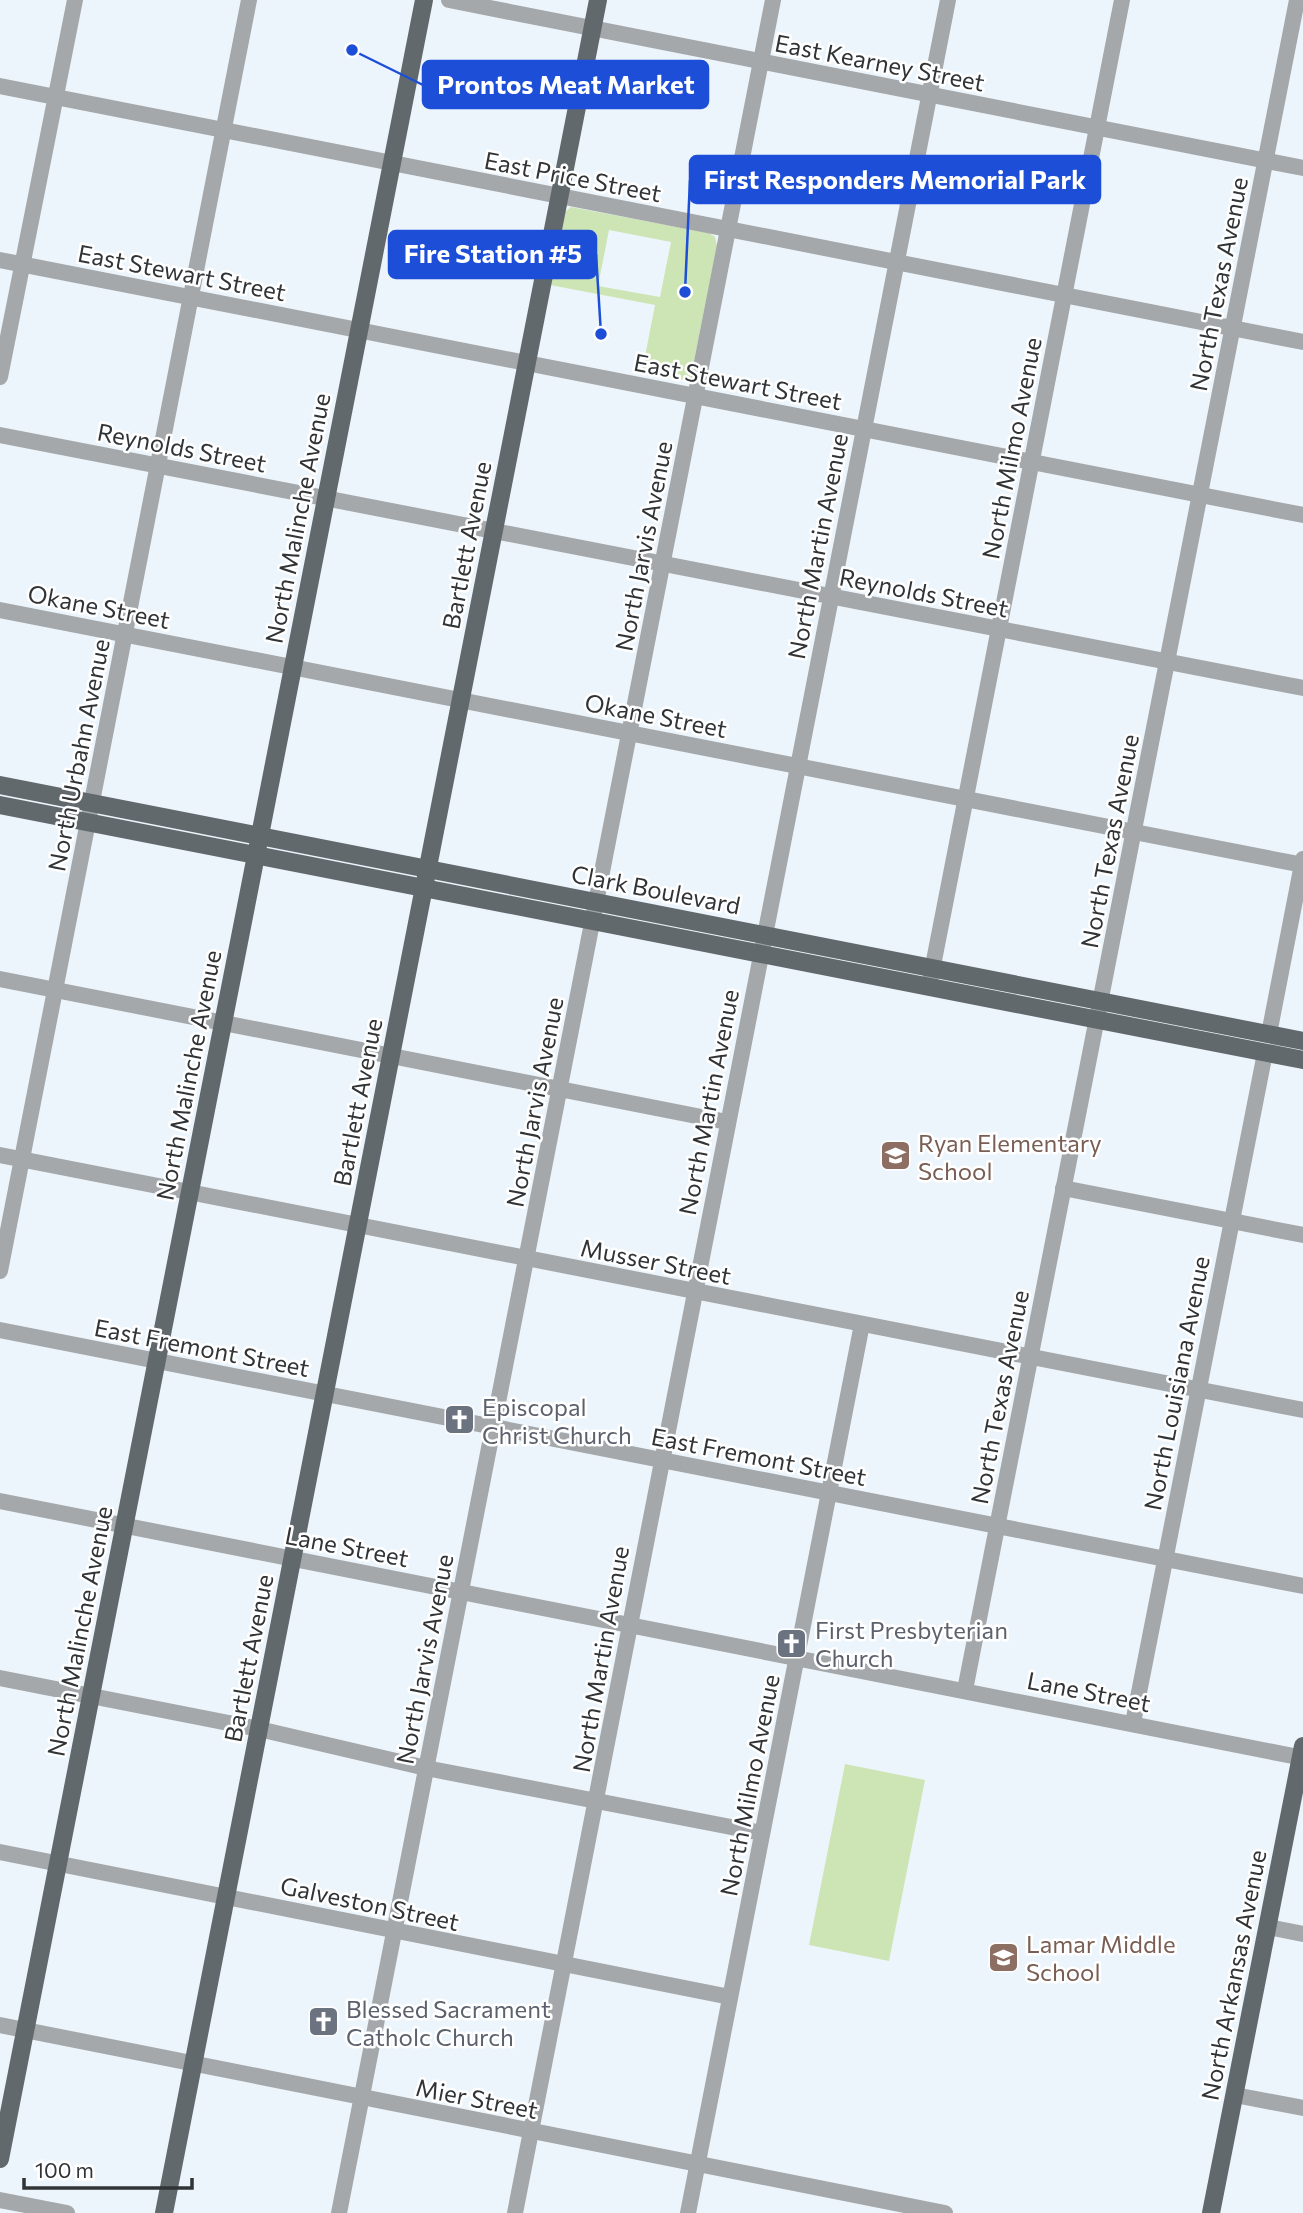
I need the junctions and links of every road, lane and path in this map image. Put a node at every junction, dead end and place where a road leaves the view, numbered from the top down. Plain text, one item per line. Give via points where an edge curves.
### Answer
1 (75, 0) edge
2 (249, 0) edge
3 (424, 0) edge
4 (449, 0) edge
5 (598, 0) edge
6 (773, 0) edge
7 (948, 0) edge
8 (1122, 0) edge
9 (1297, 0) edge
10 (593, 28) junction
11 (761, 61) junction
12 (0, 86) edge
13 (929, 94) junction
14 (56, 97) junction
15 (1097, 127) junction
16 (224, 130) junction
17 (1265, 160) junction
18 (391, 163) junction
19 (1303, 168) edge
20 (560, 196) junction
21 (728, 229) junction
22 (0, 260) edge
23 (896, 262) junction
24 (22, 264) junction
25 (1064, 295) junction
26 (191, 297) junction
27 (1232, 328) junction
28 (359, 330) junction
29 (1303, 342) edge
30 (527, 363) junction
31 (0, 377) edge
32 (695, 396) junction
33 (863, 429) junction
34 (0, 435) edge
35 (1031, 462) junction
36 (158, 466) junction
37 (1199, 495) junction
38 (326, 499) junction
39 (1303, 515) edge
40 (494, 532) junction
41 (662, 564) junction
42 (831, 597) junction
43 (0, 610) edge
44 (999, 629) junction
45 (125, 634) junction
46 (1167, 662) junction
47 (292, 667) junction
48 (1303, 688) edge
49 (461, 700) junction
50 (629, 733) junction
51 (797, 766) junction
52 (0, 785) edge
53 (965, 799) junction
54 (92, 803) junction
55 (0, 805) edge
56 (88, 822) junction
57 (1133, 832) junction
58 (259, 835) junction
59 (255, 855) junction
60 (1303, 863) edge
61 (428, 869) junction
62 (424, 888) junction
63 (597, 902) junction
64 (593, 921) junction
65 (764, 935) junction
66 (761, 954) junction
67 (933, 968) junction
68 (0, 979) edge
69 (929, 987) junction
70 (55, 990) junction
71 (1100, 1001) junction
72 (1096, 1020) junction
73 (223, 1023) junction
74 (1269, 1034) junction
75 (1303, 1041) edge
76 (1265, 1053) junction
77 (391, 1056) junction
78 (1303, 1060) edge
79 (559, 1089) junction
80 (727, 1122) junction
81 (0, 1155) edge
82 (22, 1160) junction
83 (1063, 1188) junction
84 (189, 1193) junction
85 (1231, 1221) junction
86 (358, 1226) junction
87 (1303, 1235) edge
88 (526, 1259) junction
89 (0, 1272) edge
90 (694, 1292) junction
91 (862, 1324) junction
92 (0, 1330) edge
93 (1030, 1357) junction
94 (156, 1361) junction
95 (1198, 1390) junction
96 (325, 1394) junction
97 (1303, 1410) edge
98 (493, 1427) junction
99 (661, 1460) junction
100 (829, 1493) junction
101 (0, 1501) edge
102 (124, 1525) junction
103 (997, 1526) junction
104 (293, 1558) junction
105 (1165, 1559) junction
106 (1303, 1586) edge
107 (461, 1592) junction
108 (629, 1625) junction
109 (797, 1658) junction
110 (0, 1678) edge
111 (965, 1690) junction
112 (91, 1696) junction
113 (1133, 1723) junction
114 (259, 1729) junction
115 (1302, 1754) edge
116 (426, 1768) junction
117 (597, 1801) junction
118 (762, 1833) junction
119 (0, 1852) edge
120 (58, 1863) junction
121 (226, 1896) junction
122 (1268, 1927) junction
123 (394, 1932) junction
124 (1303, 1934) edge
125 (565, 1965) junction
126 (730, 1997) junction
127 (0, 2025) edge
128 (25, 2030) junction
129 (193, 2063) junction
130 (1234, 2095) junction
131 (361, 2099) junction
132 (1303, 2108) edge
133 (531, 2132) junction
134 (0, 2159) edge
135 (698, 2164) junction
136 (0, 2200) edge
137 (864, 2205) edge
138 (67, 2213) edge
139 (164, 2213) edge
140 (338, 2213) edge
141 (515, 2213) edge
142 (688, 2213) edge
143 (945, 2213) edge
144 (1212, 2213) edge

1 - 14 street
2 - 16 street, North Urbahn Avenue
3 - 18 main road, North Malinche Avenue
4 - 10 street, East Kearney Street
5 - 10 main road, Bartlett Avenue
6 - 11 street, North Jarvis Avenue
7 - 13 street, North Martin Avenue
8 - 15 street, North Milmo Avenue
9 - 17 street, North Texas Avenue
10 - 11 street, East Kearney Street
10 - 20 main road, Bartlett Avenue
11 - 13 street, East Kearney Street
11 - 21 street, North Jarvis Avenue
12 - 14 street, East Price Street
13 - 15 street, East Kearney Street
13 - 23 street, North Martin Avenue
14 - 16 street, East Price Street
14 - 24 street
15 - 17 street, East Kearney Street
15 - 25 street, North Milmo Avenue
16 - 18 street, East Price Street
16 - 26 street, North Urbahn Avenue
17 - 19 street, East Kearney Street
17 - 27 street, North Texas Avenue
18 - 20 street, East Price Street
18 - 28 main road, North Malinche Avenue
20 - 21 street, East Price Street
20 - 30 main road, Bartlett Avenue
21 - 23 street, East Price Street
21 - 32 street, North Jarvis Avenue
22 - 24 street, East Stewart Street
23 - 25 street, East Price Street
23 - 33 street, North Martin Avenue
24 - 26 street, East Stewart Street
24 - 31 street
25 - 27 street, East Price Street
25 - 35 street, North Milmo Avenue
26 - 28 street, East Stewart Street
26 - 36 street, North Urbahn Avenue
27 - 29 street, East Price Street
27 - 37 street, North Texas Avenue
28 - 30 street, East Stewart Street
28 - 38 main road, North Malinche Avenue
30 - 32 street, East Stewart Street
30 - 40 main road, Bartlett Avenue
32 - 33 street, East Stewart Street
32 - 41 street, North Jarvis Avenue
33 - 35 street, East Stewart Street
33 - 42 street, North Martin Avenue
34 - 36 street, Reynolds Street
35 - 37 street, East Stewart Street
35 - 44 street, North Milmo Avenue
36 - 38 street, Reynolds Street
36 - 45 street, North Urbahn Avenue
37 - 39 street, East Stewart Street
37 - 46 street, North Texas Avenue
38 - 40 street, Reynolds Street
38 - 47 main road, North Malinche Avenue
40 - 41 street, Reynolds Street
40 - 49 main road, Bartlett Avenue
41 - 42 street, Reynolds Street
41 - 50 street, North Jarvis Avenue
42 - 44 street, Reynolds Street
42 - 51 street, North Martin Avenue
43 - 45 street, Okane Street
44 - 46 street, Reynolds Street
44 - 53 street, North Milmo Avenue
45 - 47 street, Okane Street
45 - 54 street, North Urbahn Avenue
46 - 48 street, Reynolds Street
46 - 57 street, North Texas Avenue
47 - 49 street, Okane Street
47 - 58 main road, North Malinche Avenue
49 - 50 street, Okane Street
49 - 61 main road, Bartlett Avenue
50 - 51 street, Okane Street
50 - 63 street, North Jarvis Avenue
51 - 53 street, Okane Street
51 - 65 street, North Martin Avenue
52 - 54 main road, Clark Boulevard
53 - 57 street, Okane Street
53 - 67 street, North Milmo Avenue
54 - 56 street, North Urbahn Avenue
54 - 58 main road, Clark Boulevard
55 - 56 main road, Clark Boulevard
56 - 59 main road, Clark Boulevard
56 - 70 street, North Urbahn Avenue
57 - 60 street, Okane Street
57 - 71 street, North Texas Avenue
58 - 59 main road, North Malinche Avenue
58 - 61 main road, Clark Boulevard
59 - 62 main road, Clark Boulevard
59 - 73 main road, North Malinche Avenue
60 - 74 street
61 - 62 main road, Bartlett Avenue
61 - 63 main road, Clark Boulevard
62 - 64 main road, Clark Boulevard
62 - 77 main road, Bartlett Avenue
63 - 64 street, North Jarvis Avenue
63 - 65 main road, Clark Boulevard
64 - 66 main road, Clark Boulevard
64 - 79 street, North Jarvis Avenue
65 - 66 street, North Martin Avenue
65 - 67 main road, Clark Boulevard
66 - 69 main road, Clark Boulevard
66 - 80 street, North Martin Avenue
67 - 69 street, North Milmo Avenue
67 - 71 main road, Clark Boulevard
68 - 70 street
69 - 72 main road, Clark Boulevard
70 - 73 street
70 - 82 street, North Urbahn Avenue
71 - 72 street, North Texas Avenue
71 - 74 main road, Clark Boulevard
72 - 76 main road, Clark Boulevard
72 - 83 street, North Texas Avenue
73 - 77 street
73 - 84 main road, North Malinche Avenue
74 - 75 main road, Clark Boulevard
76 - 78 main road, Clark Boulevard
76 - 85 street, North Louisiana Avenue
77 - 79 street
77 - 86 main road, Bartlett Avenue
79 - 80 street
79 - 88 street, North Jarvis Avenue
80 - 90 street, North Martin Avenue
81 - 82 street, Musser Street
82 - 84 street, Musser Street
82 - 89 street, North Urbahn Avenue
83 - 85 street
83 - 93 street, North Texas Avenue
84 - 86 street, Musser Street
84 - 94 main road, North Malinche Avenue
85 - 87 street
85 - 95 street, North Louisiana Avenue
86 - 88 street, Musser Street
86 - 96 main road, Bartlett Avenue
88 - 90 street, Musser Street
88 - 98 street, North Jarvis Avenue
90 - 91 street, Musser Street
90 - 99 street, North Martin Avenue
91 - 93 street, Musser Street
91 - 100 street, North Milmo Avenue
92 - 94 street, East Fremont Street
93 - 95 street, Musser Street
93 - 103 street, North Texas Avenue
94 - 96 street, East Fremont Street
94 - 102 main road, North Malinche Avenue
95 - 97 street, Musser Street
95 - 105 street, North Louisiana Avenue
96 - 98 street, East Fremont Street
96 - 104 main road, Bartlett Avenue
98 - 99 street, East Fremont Street
98 - 107 street, North Jarvis Avenue
99 - 100 street, East Fremont Street
99 - 108 street, North Martin Avenue
100 - 103 street, East Fremont Street
100 - 109 street, North Milmo Avenue
101 - 102 street, Lane Street
102 - 104 street, Lane Street
102 - 112 main road, North Malinche Avenue
103 - 105 street, East Fremont Street
103 - 111 street, North Texas Avenue
104 - 107 street, Lane Street
104 - 114 main road, Bartlett Avenue
105 - 106 street, East Fremont Street
105 - 113 street, North Louisiana Avenue
107 - 108 street, Lane Street
107 - 116 street, North Jarvis Avenue
108 - 109 street, Lane Street
108 - 117 street, North Martin Avenue
109 - 111 street, Lane Street
109 - 118 street, North Milmo Avenue
110 - 112 street
111 - 113 street, Lane Street
112 - 114 street
112 - 120 main road, North Malinche Avenue
113 - 115 street, Lane Street
114 - 116 street
114 - 121 main road, Bartlett Avenue
115 - 122 main road, North Arkansas Avenue
116 - 117 street
116 - 123 street, North Jarvis Avenue
117 - 118 street
117 - 125 street, North Martin Avenue
118 - 126 street, North Milmo Avenue
119 - 120 street, Galveston Street
120 - 121 street, Galveston Street
120 - 128 main road, North Malinche Avenue
121 - 123 street, Galveston Street
121 - 129 main road, Bartlett Avenue
122 - 124 street
122 - 130 main road, North Arkansas Avenue
123 - 125 street, Galveston Street
123 - 131 street, North Jarvis Avenue
125 - 126 street, Galveston Street
125 - 133 street, North Martin Avenue
126 - 135 street, North Milmo Avenue
127 - 128 street, Mier Street
128 - 129 street, Mier Street
128 - 134 main road, North Malinche Avenue
129 - 131 street, Mier Street
129 - 139 main road, Bartlett Avenue
130 - 132 street
130 - 144 main road, North Arkansas Avenue
131 - 133 street, Mier Street
131 - 140 street, North Jarvis Avenue
133 - 135 street, Mier Street
133 - 141 street, North Martin Avenue
135 - 137 street, Mier Street
135 - 142 street, North Milmo Avenue
136 - 138 street
137 - 143 street, Mier Street

